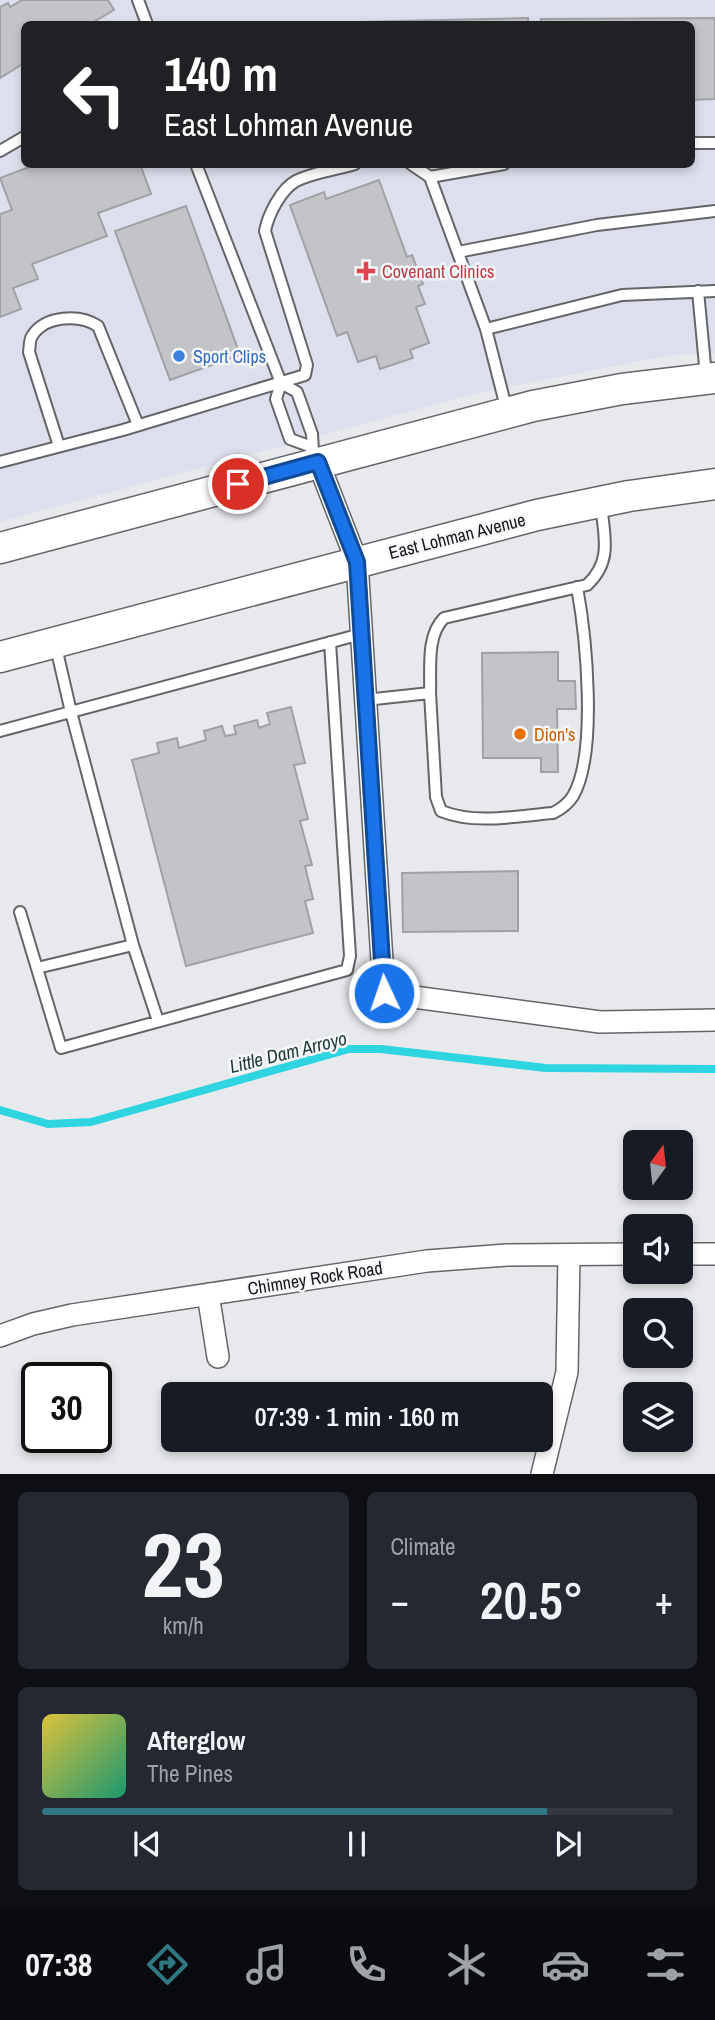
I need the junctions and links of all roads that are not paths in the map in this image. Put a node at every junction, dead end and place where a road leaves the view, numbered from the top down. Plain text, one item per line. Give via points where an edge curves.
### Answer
1 (138, 0) edge
2 (146, 21) edge
3 (21, 139) edge
4 (695, 143) edge
5 (715, 143) edge
6 (0, 151) edge
7 (198, 168) edge
8 (341, 168) edge
9 (417, 168) edge
10 (481, 168) edge
11 (430, 177) junction
12 (715, 211) edge
13 (457, 252) junction
14 (715, 290) edge
15 (698, 291) junction
16 (486, 329) junction
17 (711, 378) edge
18 (281, 383) junction
19 (508, 413) junction
20 (138, 425) junction
21 (59, 446) junction
22 (315, 455) junction
23 (0, 461) edge
24 (715, 484) edge
25 (600, 501) junction
26 (0, 548) edge
27 (357, 562) junction
28 (577, 587) junction
29 (361, 634) junction
30 (330, 642) junction
31 (55, 643) junction
32 (0, 657) edge
33 (430, 694) junction
34 (365, 701) junction
35 (71, 712) junction
36 (0, 731) edge
37 (20, 912) dead end
38 (133, 945) junction
39 (37, 968) junction
40 (715, 1020) edge
41 (158, 1021) junction
42 (623, 1254) edge
43 (693, 1254) edge
44 (715, 1254) edge
45 (569, 1255) junction
46 (208, 1294) junction
47 (0, 1336) edge
48 (218, 1357) dead end
49 (542, 1474) edge

1 - 2 lane
3 - 6 lane
4 - 5 lane
7 - 18 lane
8 - 18 lane via 295,181 266,224 307,365 305,375
9 - 11 lane
10 - 11 lane
11 - 13 lane
12 - 13 lane via 597,225
13 - 16 lane
14 - 15 lane
15 - 16 lane via 622,295
15 - 17 lane
16 - 19 lane
17 - 19 main road via 611,391
18 - 20 lane
18 - 22 lane via 298,392
18 - 22 lane via 276,399 290,439
19 - 22 main road
20 - 21 lane
20 - 21 lane via 98,326 74,317 54,321 37,330 30,339 29,352
21 - 23 lane
22 - 26 main road
22 - 27 street
24 - 25 main road, East Lohman Avenue
25 - 27 main road, East Lohman Avenue
25 - 28 lane via 606,550 603,562 597,576
27 - 29 street
27 - 31 main road, East Lohman Avenue
28 - 33 lane via 444,618 435,626 432,639
28 - 33 lane via 583,617 587,749 581,778 564,808 553,813 477,819 442,811 436,797
29 - 30 lane
29 - 34 street
30 - 35 lane
30 - 41 lane via 350,956 347,970
31 - 32 main road, East Lohman Avenue
31 - 35 lane
33 - 34 lane
34 - 40 street via 384,993 600,1022
35 - 36 lane
35 - 38 lane
37 - 39 lane
38 - 39 lane
38 - 41 lane
39 - 41 lane via 61,1048
42 - 45 street, Chimney Rock Road
43 - 44 street
45 - 46 street, Chimney Rock Road via 427,1261
45 - 49 street via 566,1372
46 - 47 street, Chimney Rock Road via 53,1319
46 - 48 street

